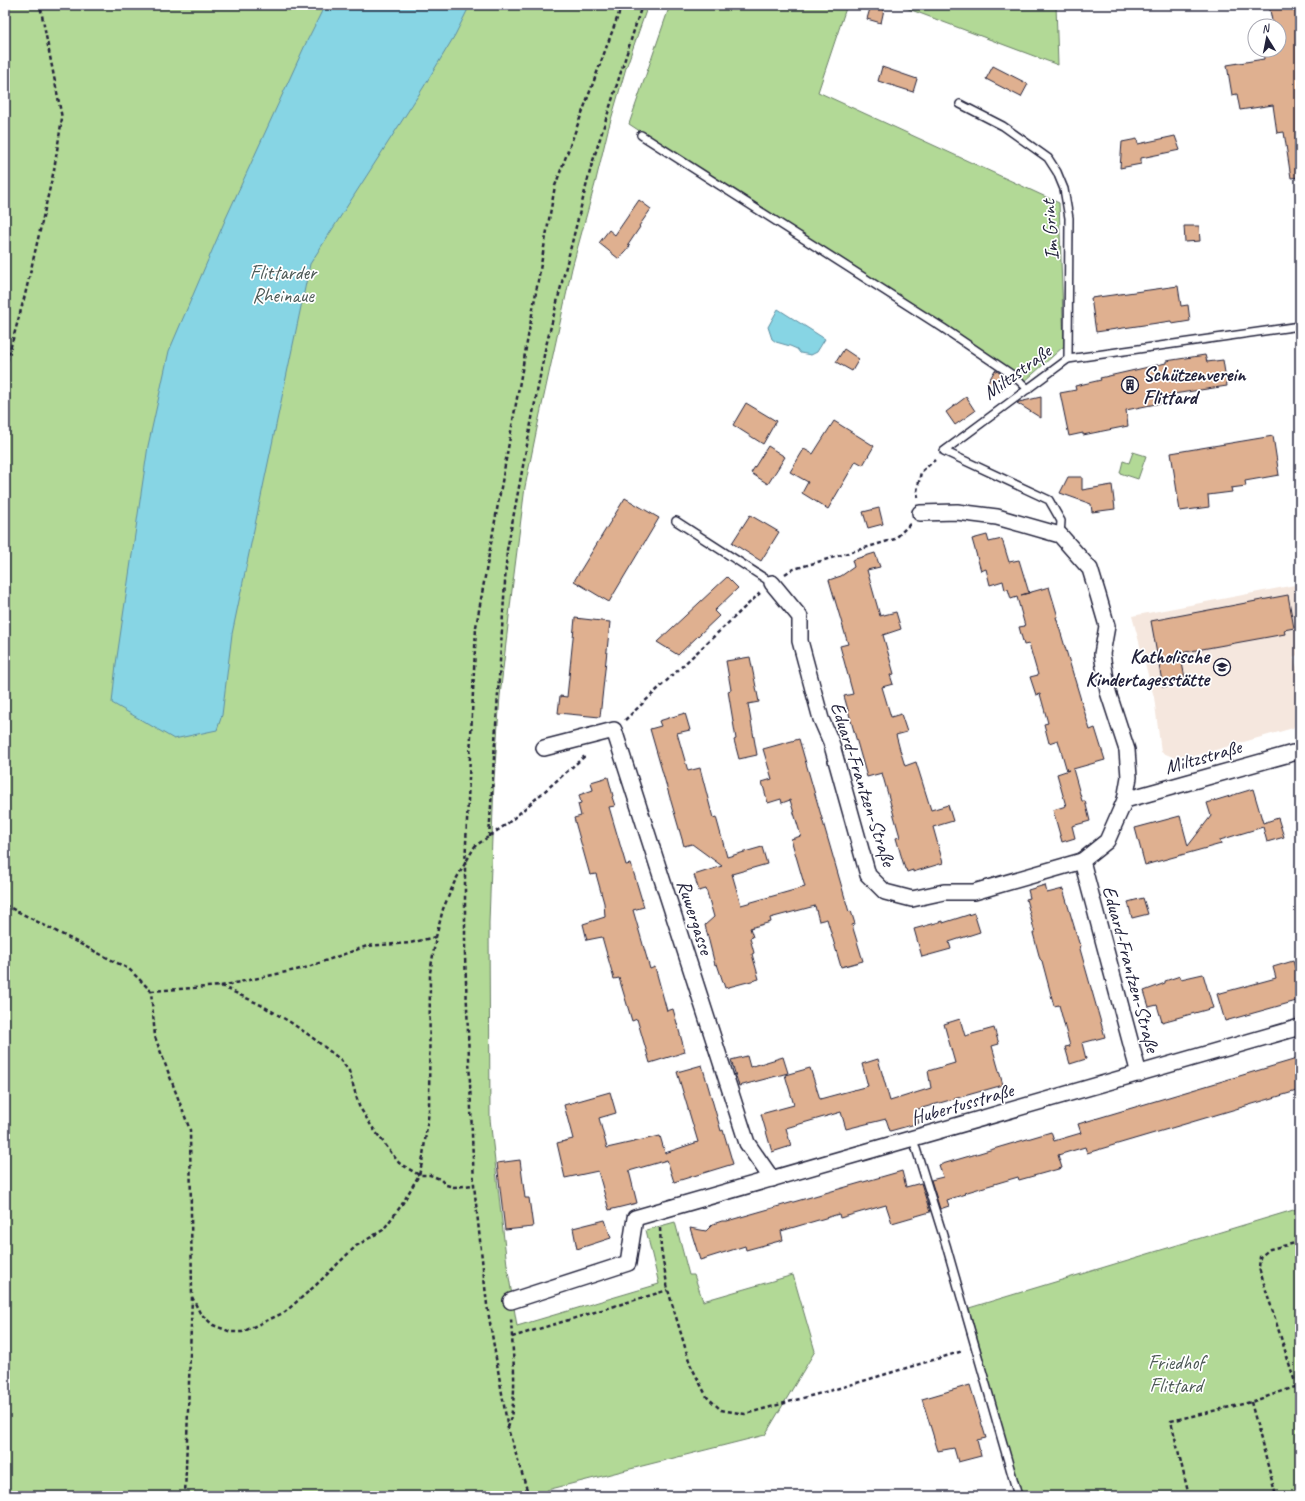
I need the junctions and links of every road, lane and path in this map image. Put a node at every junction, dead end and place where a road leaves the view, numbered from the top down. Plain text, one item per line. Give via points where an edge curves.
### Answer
1 (40, 5) edge
2 (622, 5) edge
3 (642, 5) edge
4 (960, 104) dead end
5 (641, 135) dead end
6 (1300, 326) edge
7 (1068, 359) junction
8 (5, 368) edge
9 (1028, 389) junction
10 (944, 451) junction
11 (920, 513) junction
12 (676, 521) dead end
13 (1060, 535) junction
14 (772, 583) junction
15 (614, 730) junction
16 (544, 748) dead end
17 (590, 751) dead end
18 (1293, 753) dead end
19 (1125, 800) junction
20 (489, 837) junction
21 (1082, 861) junction
22 (465, 864) junction
23 (5, 905) edge
24 (436, 937) junction
25 (221, 986) junction
26 (151, 991) junction
27 (1300, 1027) edge
28 (1139, 1074) junction
29 (913, 1139) junction
30 (419, 1175) junction
31 (772, 1179) junction
32 (474, 1185) junction
33 (664, 1210) junction
34 (1300, 1242) edge
35 (668, 1290) junction
36 (192, 1297) junction
37 (511, 1301) joint
38 (512, 1337) junction
39 (976, 1349) junction
40 (1300, 1382) edge
41 (1251, 1402) junction
42 (508, 1429) junction
43 (185, 1496) edge
44 (529, 1496) edge
45 (1018, 1496) edge
46 (1189, 1496) edge
47 (1276, 1496) edge

1 - 8 path via 62,118 54,170 26,295
2 - 22 path via 555,186 476,627
3 - 20 path via 591,167 544,350 507,550
4 - 7 lane, Im Grint via 1003,126 1048,158 1057,172 1064,189 1069,218
5 - 9 lane via 943,328 1014,376
6 - 7 lane, Miltzstraße
7 - 9 lane, Miltzstraße
9 - 10 lane, Miltzstraße
10 - 11 path via 921,472 917,491
10 - 13 lane via 1049,500 1061,522
11 - 13 street via 957,512 997,517
11 - 14 path via 895,539 791,570
12 - 14 lane
13 - 19 street via 1090,569 1107,626 1102,654 1108,692 1127,750 1129,777
14 - 15 path
14 - 21 street, Eduard-Frantzen-Straße via 800,617 800,641 868,875 884,892 912,899 944,892 974,892
15 - 16 street
15 - 31 street, Ruwergasse via 747,1143
17 - 20 path
18 - 19 street, Miltzstraße
19 - 21 street via 1107,841
20 - 22 path via 475,846
21 - 28 street, Eduard-Frantzen-Straße
22 - 24 path via 443,909
22 - 32 path via 465,956
23 - 26 path via 129,969
24 - 25 path via 410,943 367,946 305,968
24 - 30 path via 430,973 429,1111
25 - 26 path
25 - 30 path via 290,1022 341,1060 349,1070 359,1106 372,1127 399,1163
26 - 36 path via 154,1037 190,1130
27 - 28 street, Hubertusstraße
28 - 29 street, Hubertusstraße
29 - 31 street, Hubertusstraße
29 - 39 lane
30 - 32 path via 430,1175 454,1187
30 - 36 path via 402,1206 383,1230 356,1246 285,1312 242,1332 231,1332 213,1325 200,1313
31 - 33 street, Hubertusstraße
32 - 42 path via 487,1305
33 - 35 path via 659,1230
33 - 37 street, Hubertusstraße via 635,1218 628,1263
34 - 40 path via 1270,1250 1260,1257 1260,1268 1294,1379
35 - 38 path
35 - 39 path via 690,1364 707,1398 721,1410 745,1414 965,1350
36 - 43 path
37 - 38 path
38 - 42 path via 513,1412
39 - 45 lane
40 - 41 path via 1295,1387
41 - 46 path via 1171,1421
41 - 47 path
42 - 44 path

